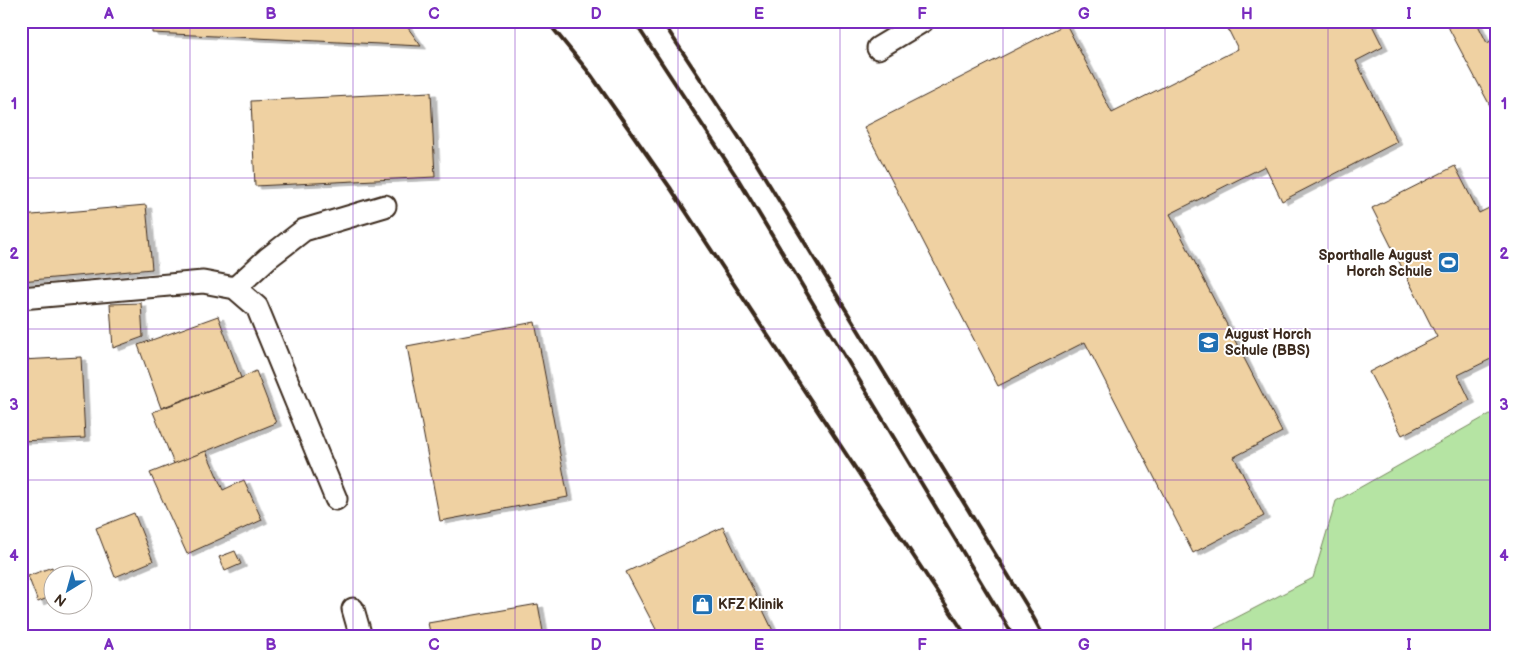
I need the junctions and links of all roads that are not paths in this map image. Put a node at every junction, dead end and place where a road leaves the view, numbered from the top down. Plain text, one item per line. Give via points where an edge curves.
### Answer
1 (923, 21) edge
2 (878, 48) dead end
3 (385, 206) dead end
4 (235, 288) junction
5 (21, 298) edge
6 (336, 499) dead end
7 (353, 609) dead end
8 (361, 637) edge

1 - 2 lane
3 - 4 lane via 304,230
4 - 5 lane via 203,282
4 - 6 lane via 257,307
7 - 8 lane

